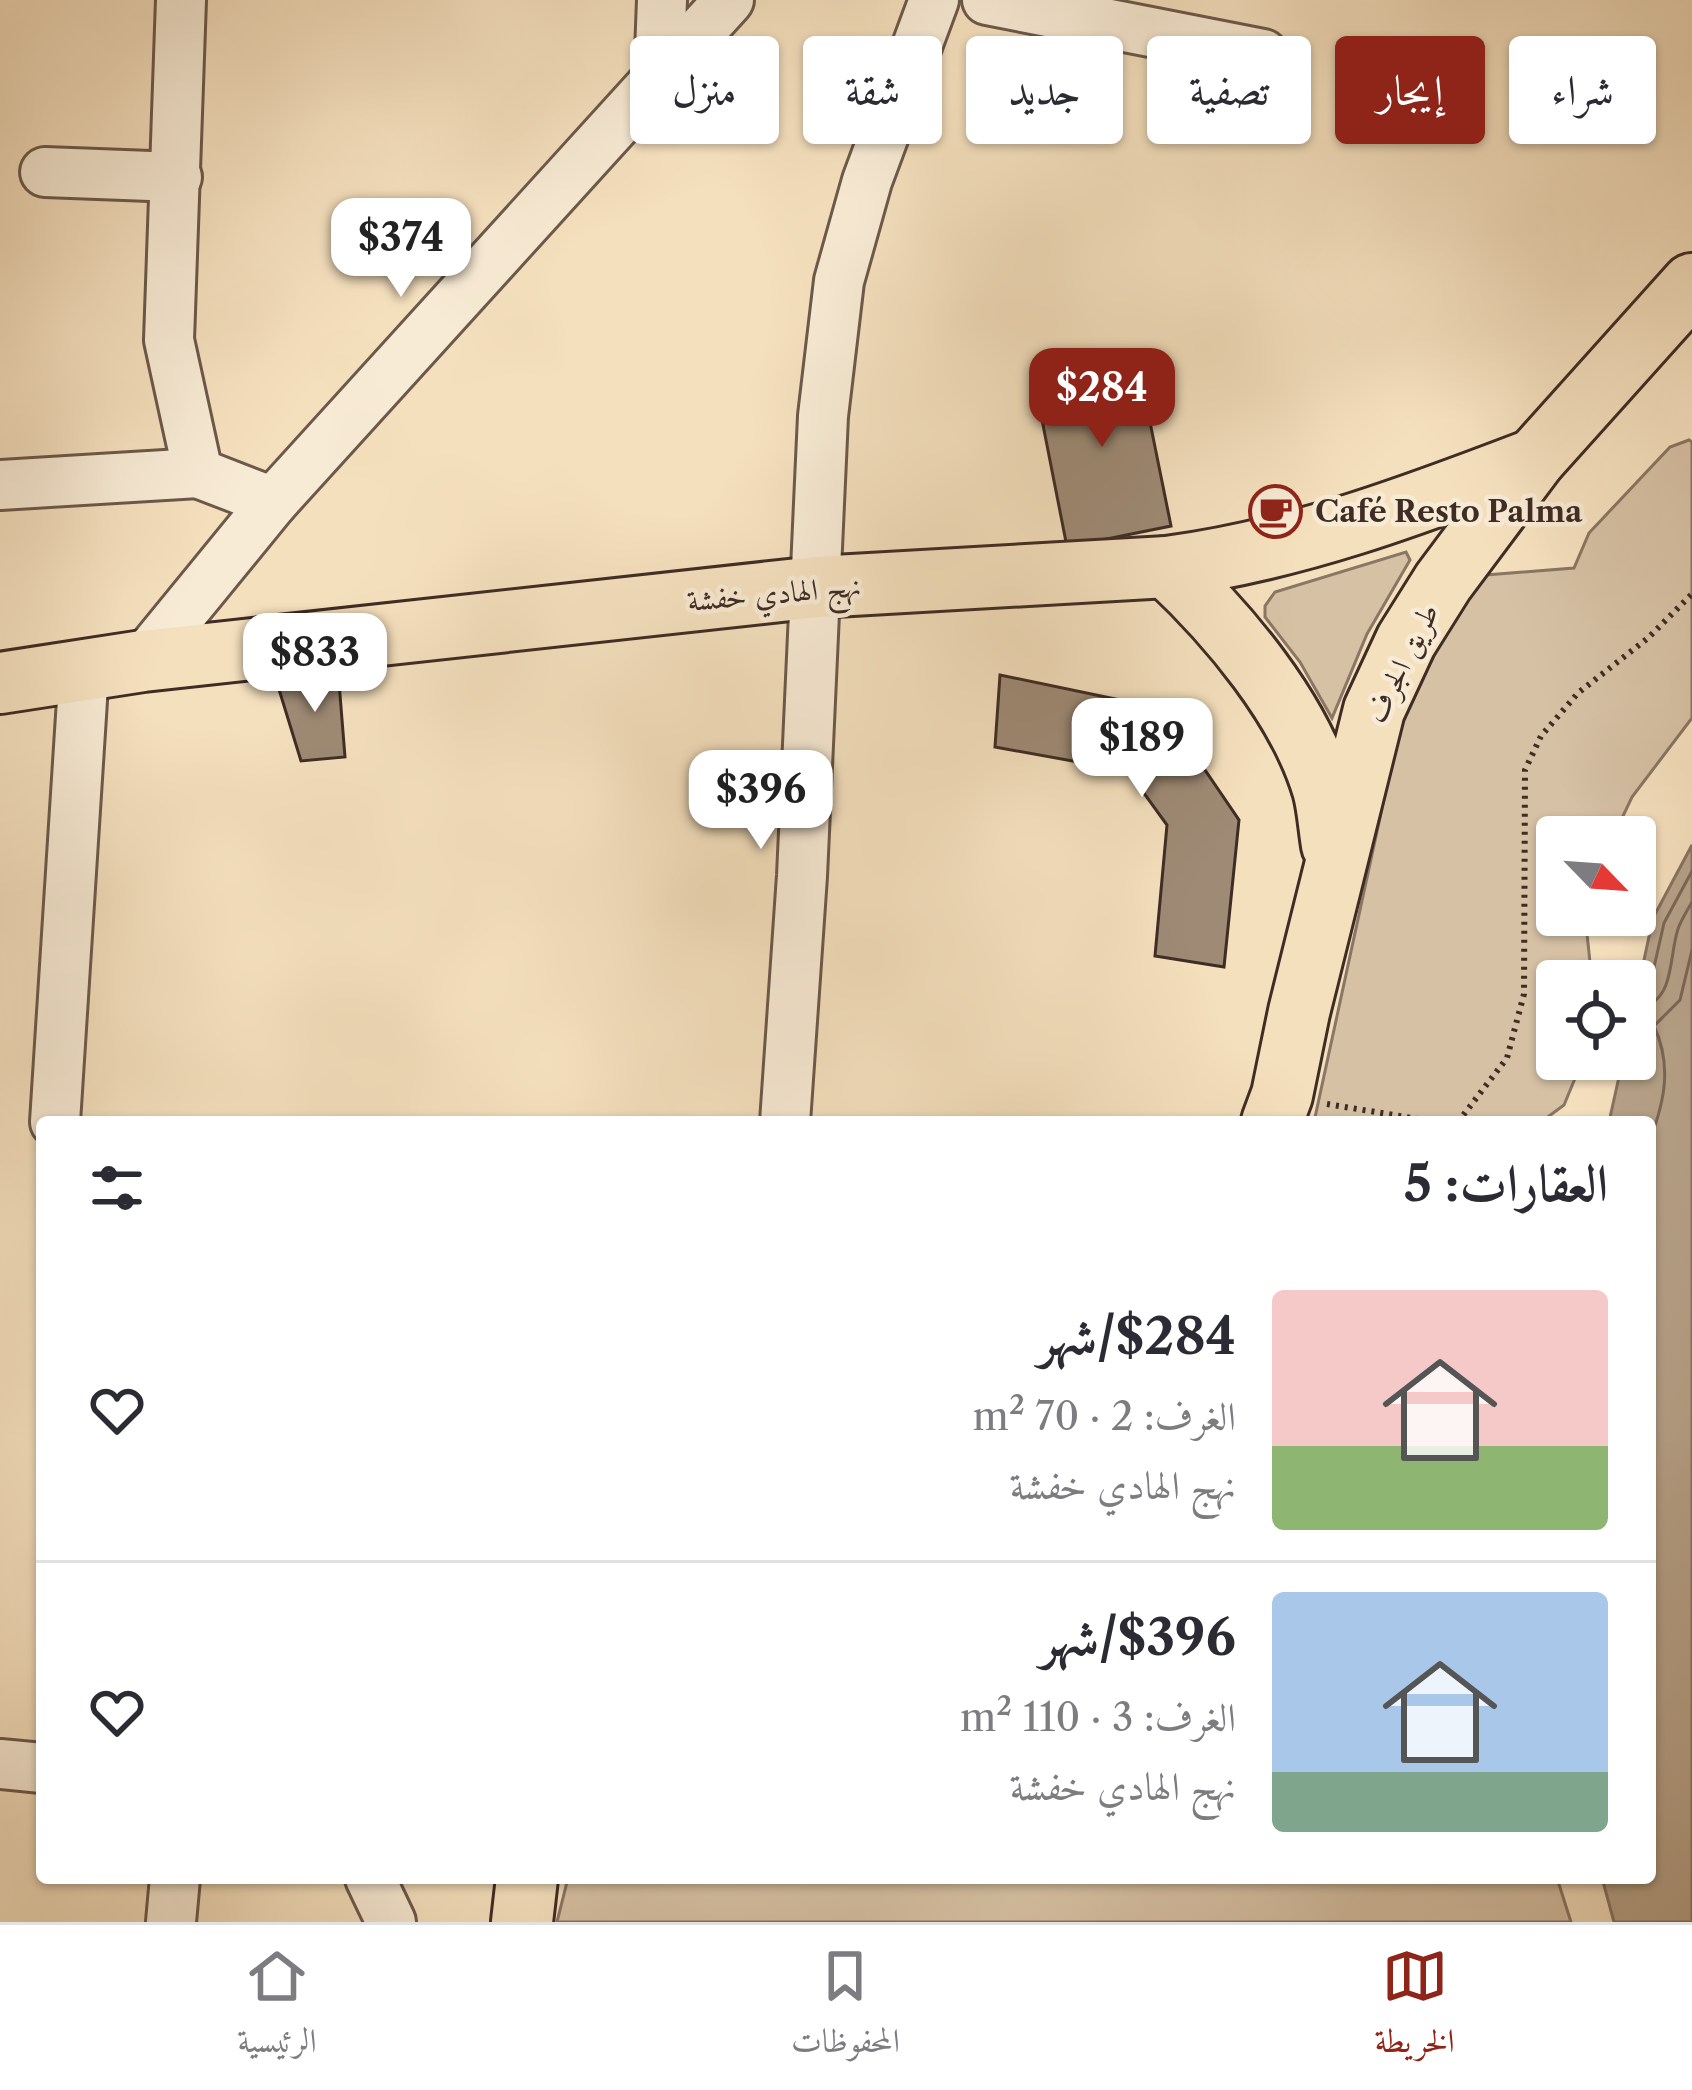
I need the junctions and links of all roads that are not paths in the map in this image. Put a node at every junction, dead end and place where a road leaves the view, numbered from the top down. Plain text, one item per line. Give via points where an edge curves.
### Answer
1 (181, 0) edge
2 (662, 0) edge
3 (729, 0) edge
4 (934, 0) edge
5 (987, 0) edge
6 (661, 36) edge
7 (697, 36) edge
8 (1171, 36) edge
9 (630, 111) edge
10 (45, 172) dead end
11 (177, 177) junction
12 (1692, 284) edge
13 (1535, 459) junction
14 (198, 473) junction
15 (0, 485) edge
16 (273, 502) junction
17 (1167, 567) junction
18 (817, 587) junction
19 (143, 661) junction
20 (84, 669) junction
21 (0, 683) edge
22 (1335, 865) junction
23 (1277, 1108) edge
24 (55, 1116) edge
25 (785, 1116) edge
26 (0, 1764) edge
27 (36, 1767) edge
28 (174, 1884) edge
29 (373, 1884) edge
30 (526, 1884) edge
31 (171, 1922) edge
32 (391, 1922) edge
33 (522, 1922) edge

1 - 11 street
2 - 6 street
3 - 7 street
4 - 18 street via 839,281 823,416
5 - 8 street
9 - 16 street
10 - 11 street
11 - 14 street via 169,340
12 - 13 main road, طريق الجرف
13 - 17 main road, نهج الهادي خفشة via 1317,536
13 - 22 main road, طريق الجرف via 1406,641 1374,710
14 - 15 street
14 - 16 street
16 - 19 street
17 - 18 main road, نهج الهادي خفشة
17 - 22 main road via 1213,610 1279,700 1323,790
18 - 19 main road, نهج الهادي خفشة
18 - 25 street
19 - 20 main road, نهج الهادي خفشة
20 - 21 main road, نهج الهادي خفشة
20 - 24 street
22 - 23 main road, طريق الجرف
26 - 27 street
28 - 31 street
29 - 32 street
30 - 33 main road

